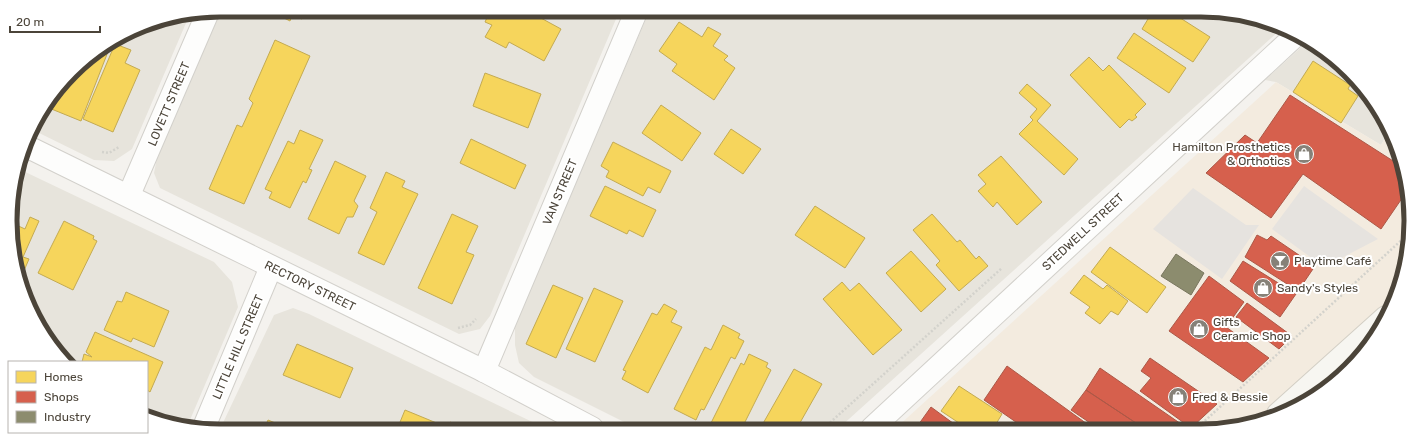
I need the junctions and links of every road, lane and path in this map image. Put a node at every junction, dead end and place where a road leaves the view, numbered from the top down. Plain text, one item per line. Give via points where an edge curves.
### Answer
1 (206, 17) edge
2 (634, 17) edge
3 (1292, 39) edge
4 (121, 146) dead end
5 (30, 148) edge
6 (101, 152) dead end
7 (129, 195) junction
8 (1403, 238) edge
9 (271, 267) junction
10 (478, 316) dead end
11 (457, 328) dead end
12 (1364, 341) edge
13 (1350, 357) edge
14 (484, 371) junction
15 (1294, 401) edge
16 (205, 424) edge
17 (584, 424) edge
18 (876, 424) edge
19 (1201, 424) edge

1 - 7 street, LOVETT STREET
2 - 14 street, VAN STREET
3 - 18 street, STEDWELL STREET
4 - 6 path via 109,153
5 - 7 street, RECTORY STREET
7 - 9 street, RECTORY STREET
8 - 19 path
9 - 14 street, RECTORY STREET
9 - 16 street, LITTLE HILL STREET
10 - 11 path via 470,325
12 - 13 main road
13 - 15 main road
14 - 17 street, RECTORY STREET

